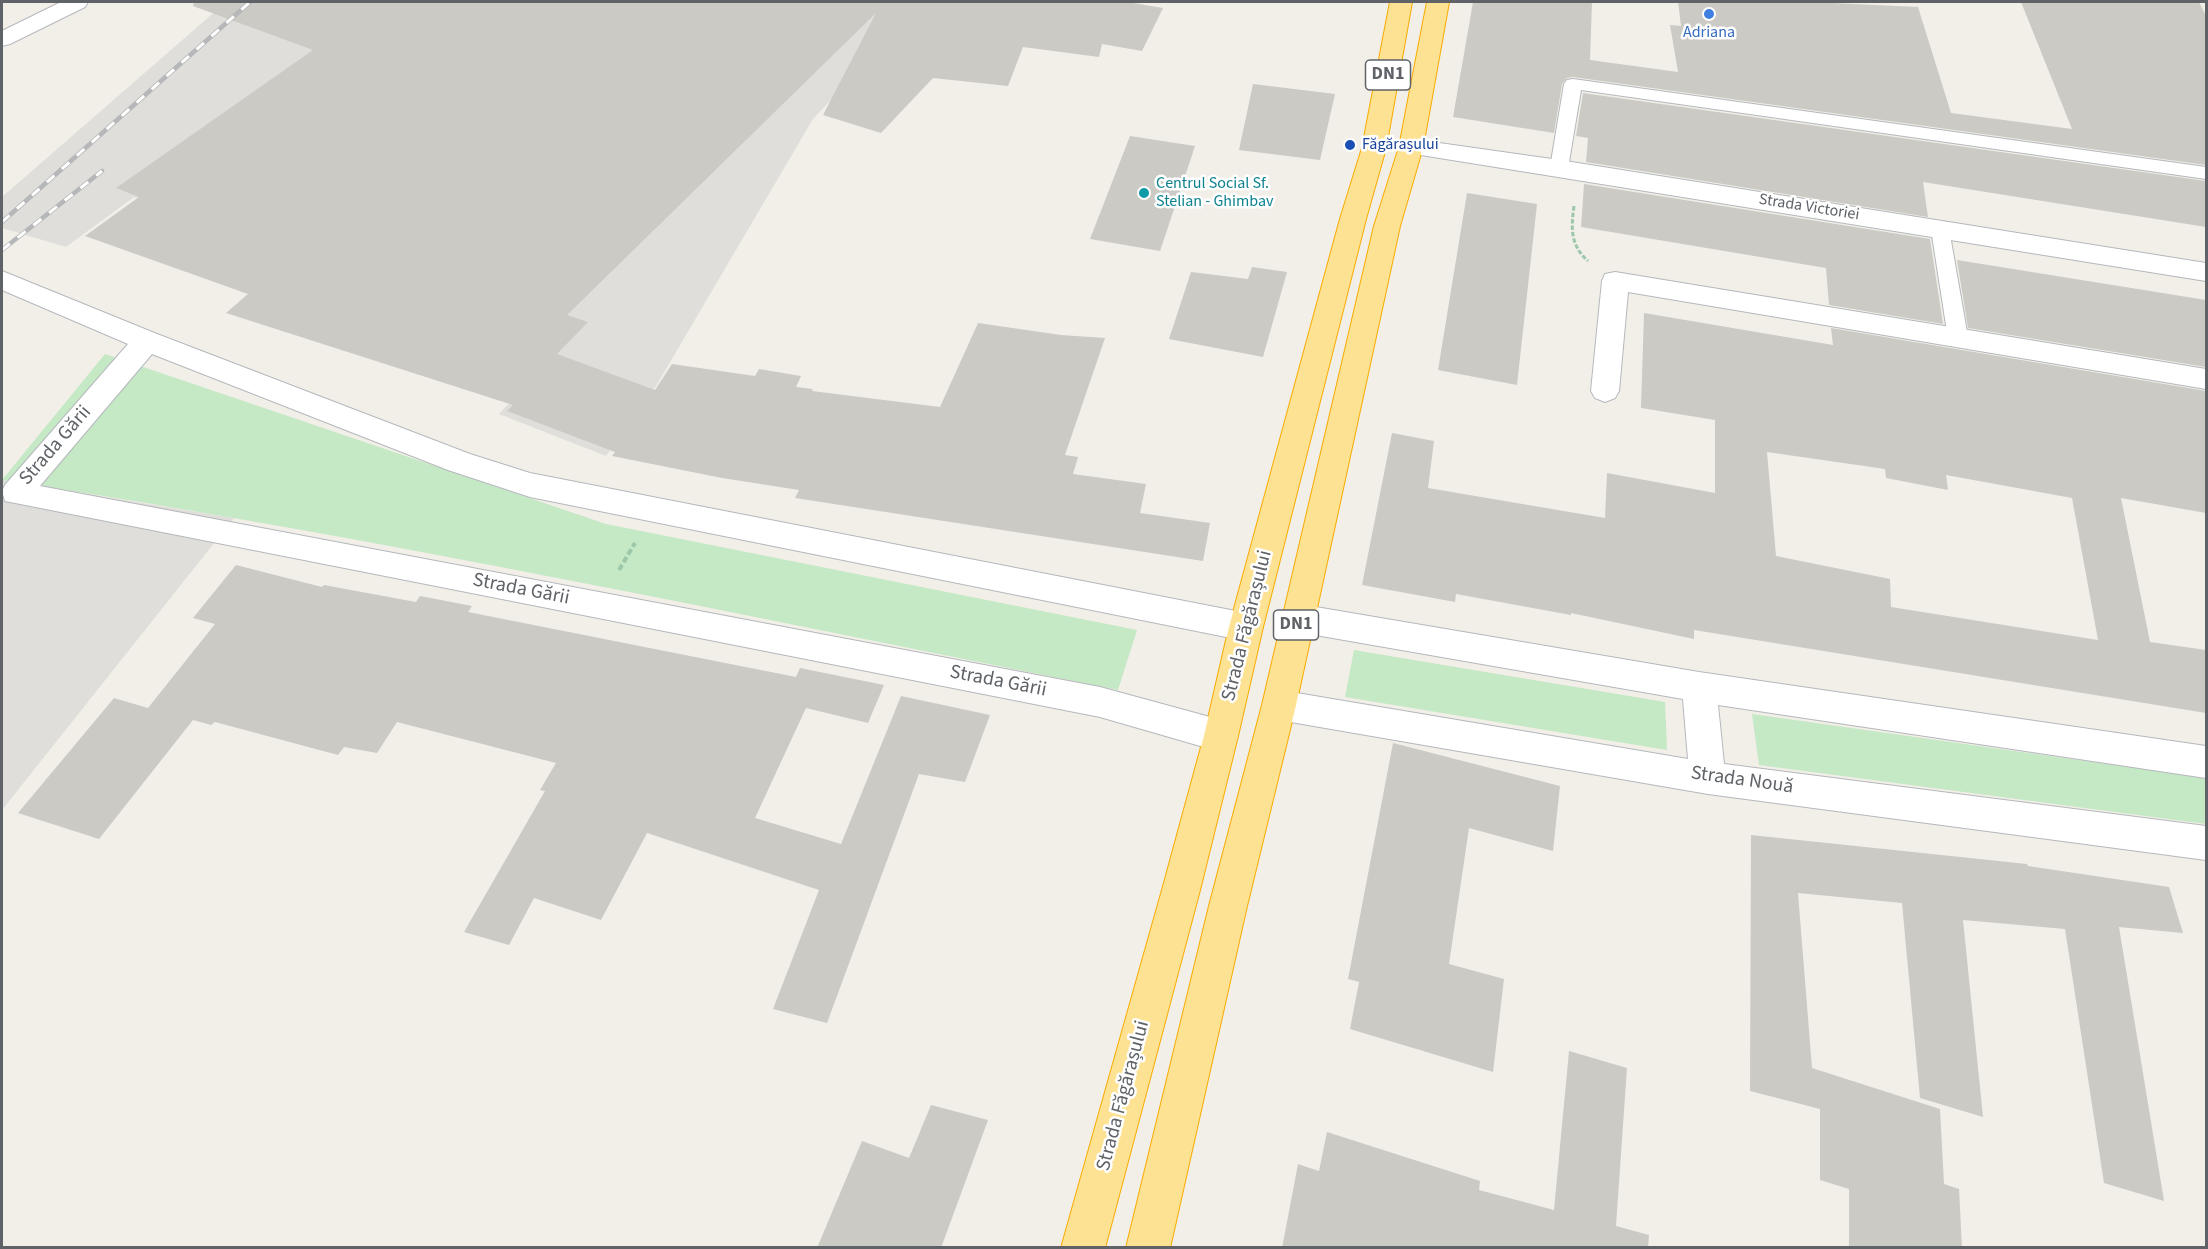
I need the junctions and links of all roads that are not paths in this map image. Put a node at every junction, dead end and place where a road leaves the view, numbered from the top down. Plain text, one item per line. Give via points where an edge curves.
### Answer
1 (77, 2) edge
2 (1401, 2) edge
3 (1438, 2) edge
4 (2, 39) edge
5 (1411, 147) junction
6 (1568, 170) junction
7 (2206, 173) edge
8 (1940, 229) junction
9 (2206, 272) edge
10 (2, 280) edge
11 (1958, 338) junction
12 (147, 341) junction
13 (2206, 379) edge
14 (1605, 391) dead end
15 (9, 492) edge
16 (1298, 618) junction
17 (1246, 627) junction
18 (1699, 687) junction
19 (1279, 705) junction
20 (1221, 736) junction
21 (2206, 762) edge
22 (1708, 778) junction
23 (2206, 843) edge
24 (1083, 1248) edge
25 (1148, 1248) edge

1 - 4 street
2 - 17 highway, Strada Făgărașului / DN1 via 1374,148
3 - 5 highway, DN1
5 - 6 street, Strada Victoriei
5 - 16 highway, DN1 via 1387,226
6 - 7 lane via 1573,84
6 - 8 street, Strada Victoriei
8 - 9 street, Strada Victoriei
8 - 11 lane
10 - 12 street
11 - 13 street
11 - 14 street via 1615,281
12 - 15 street, Strada Gării
12 - 17 street via 459,462 530,485
15 - 20 street, Strada Gării via 1100,702
16 - 18 street
16 - 19 highway, DN1
17 - 20 highway, Strada Făgărașului / DN1
18 - 21 street
18 - 22 street
19 - 22 street, Strada Nouă
19 - 25 highway, DN1
20 - 24 highway, Strada Făgărașului / DN1
22 - 23 street, Strada Nouă

